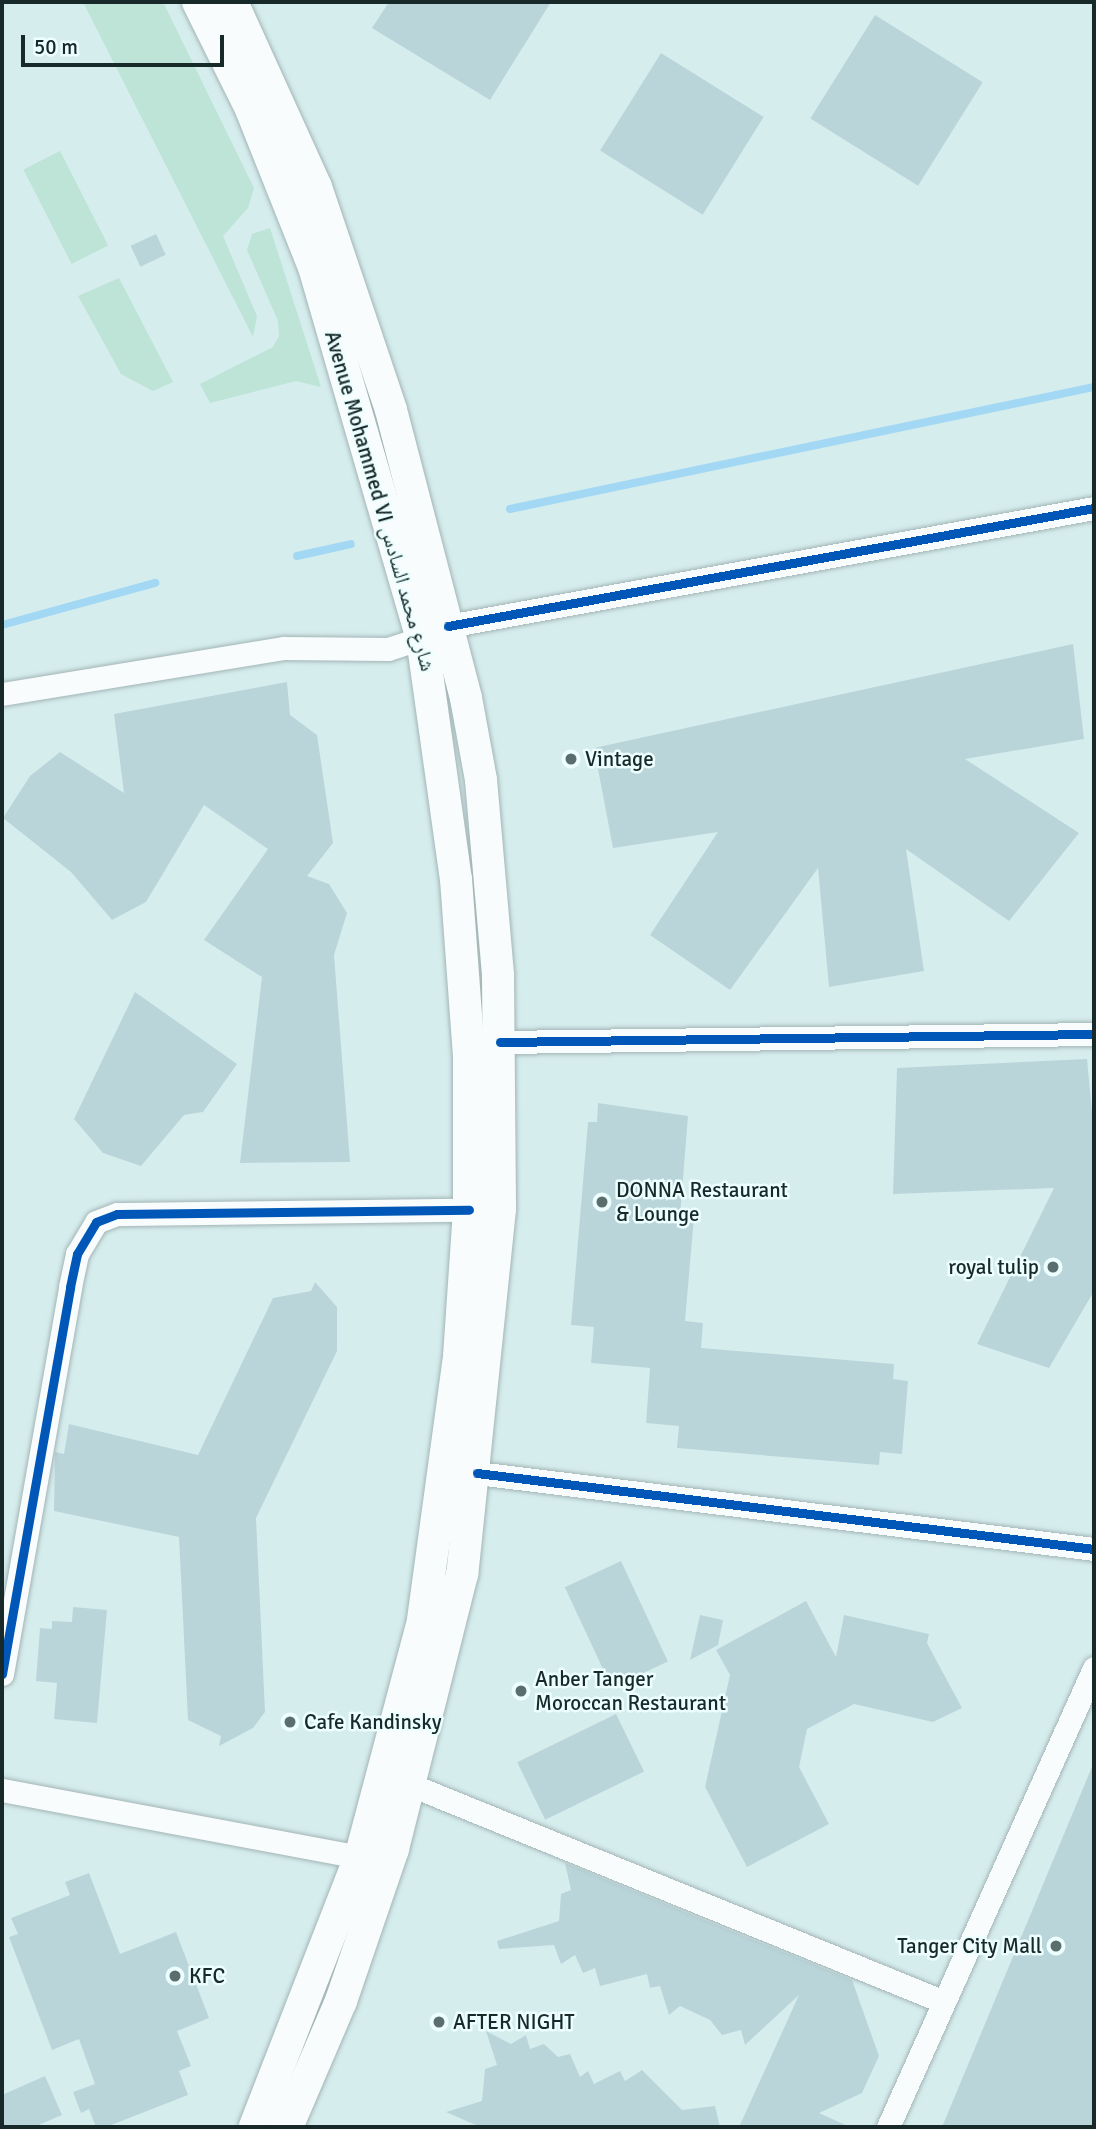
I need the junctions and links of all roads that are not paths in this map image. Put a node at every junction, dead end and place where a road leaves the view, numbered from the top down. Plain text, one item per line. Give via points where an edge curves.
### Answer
1 (198, 2) edge
2 (232, 2) edge
3 (1094, 508) edge
4 (431, 617) junction
5 (2, 694) edge
6 (1094, 1034) edge
7 (500, 1042) junction
8 (469, 1210) junction
9 (477, 1473) junction
10 (1094, 1549) edge
11 (1094, 1668) edge
12 (2, 1674) edge
13 (411, 1785) junction
14 (2, 1790) edge
15 (360, 1857) junction
16 (944, 2002) junction
17 (255, 2127) edge
18 (287, 2127) edge
19 (888, 2127) edge

1 - 4 main road, Avenue Mohammed VI شارع محمد السادس via 289,198 360,419
2 - 4 main road, Avenue Mohammed VI شارع محمد السادس via 316,187 391,410
3 - 4 street
4 - 5 street via 388,649 284,648
4 - 7 main road, Avenue Mohammed VI شارع محمد السادس via 481,780
4 - 8 main road, Avenue Mohammed VI شارع محمد السادس via 469,1058
6 - 7 street
7 - 9 main road, Avenue Mohammed VI شارع محمد السادس via 500,1209
8 - 12 street via 117,1214 96,1222 77,1254 70,1287
8 - 15 main road, Avenue Mohammed VI شارع محمد السادس via 448,1468 426,1609 406,1702
9 - 10 street
9 - 13 main road, Avenue Mohammed VI شارع محمد السادس via 463,1574
11 - 16 street
13 - 16 street
13 - 18 main road, Avenue Mohammed VI شارع محمد السادس via 341,2001
14 - 15 street
15 - 17 main road, Avenue Mohammed VI شارع محمد السادس
16 - 19 street

